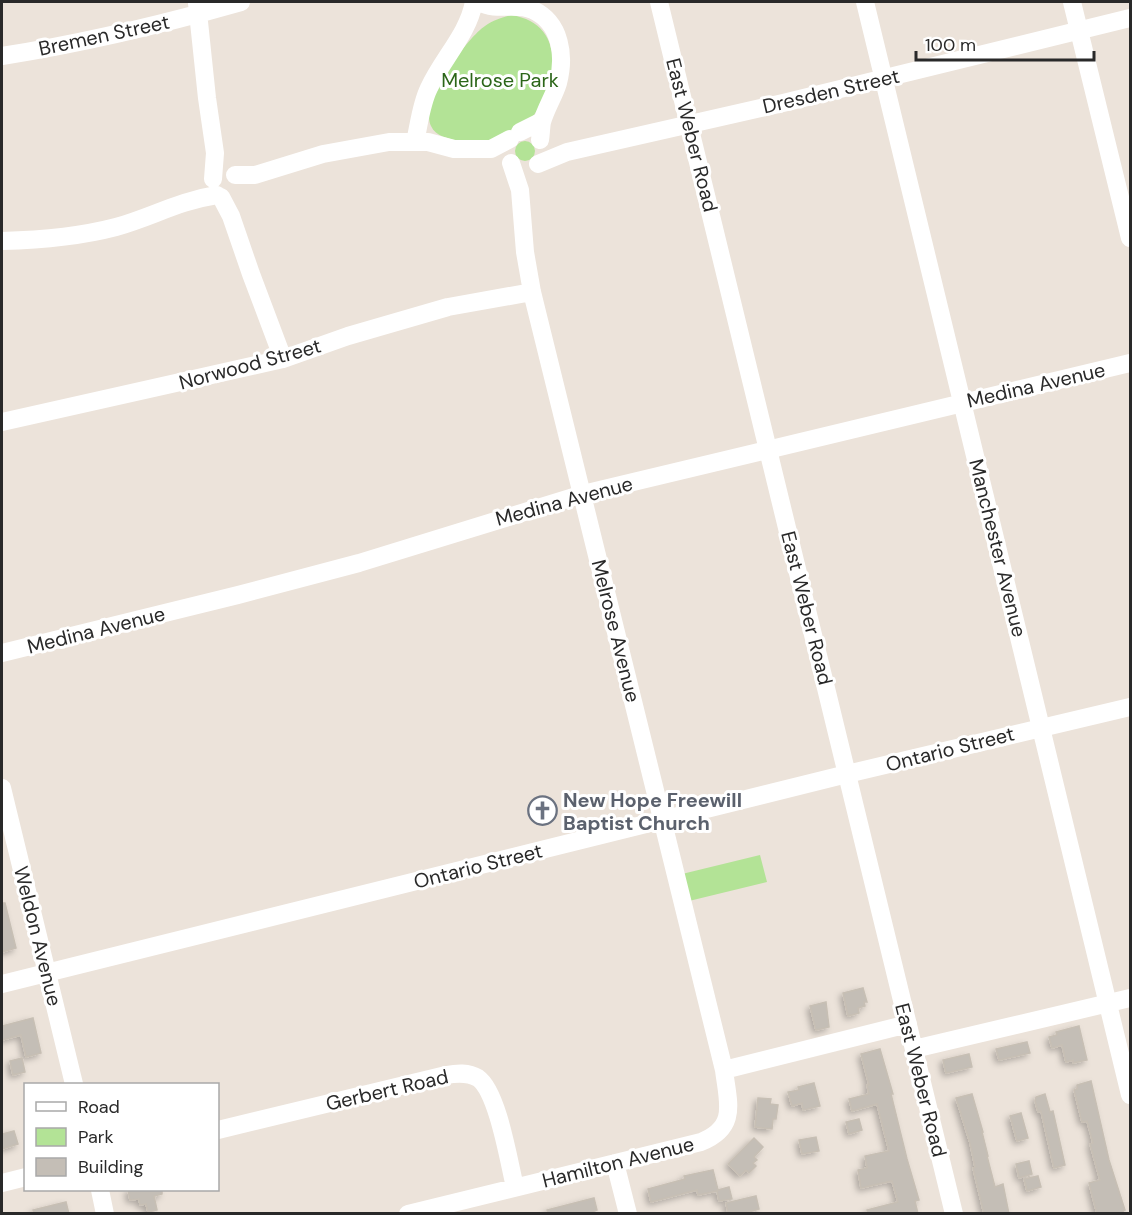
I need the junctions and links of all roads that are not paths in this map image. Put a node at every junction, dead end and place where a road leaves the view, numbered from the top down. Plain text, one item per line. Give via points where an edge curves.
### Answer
1 (241, 2) edge
2 (474, 2) edge
3 (479, 2) edge
4 (659, 2) edge
5 (865, 2) edge
6 (1072, 2) edge
7 (198, 8) edge
8 (1131, 18) edge
9 (1079, 31) junction
10 (2, 56) edge
11 (884, 78) junction
12 (542, 121) junction
13 (689, 124) junction
14 (515, 135) junction
15 (415, 142) junction
16 (542, 143) junction
17 (567, 152) junction
18 (503, 157) junction
19 (534, 166) junction
20 (225, 186) junction
21 (520, 190) junction
22 (1131, 238) edge
23 (2, 241) edge
24 (532, 292) junction
25 (283, 360) junction
26 (1131, 363) edge
27 (962, 403) junction
28 (2, 423) edge
29 (768, 450) junction
30 (582, 494) junction
31 (2, 653) edge
32 (1131, 707) edge
33 (1042, 728) junction
34 (847, 774) junction
35 (2, 788) edge
36 (662, 820) junction
37 (47, 973) junction
38 (2, 984) edge
39 (1131, 998) edge
40 (1109, 1003) junction
41 (908, 1024) junction
42 (914, 1049) junction
43 (724, 1070) junction
44 (74, 1083) edge
45 (1131, 1095) edge
46 (219, 1130) edge
47 (615, 1163) junction
48 (24, 1178) edge
49 (2, 1183) edge
50 (515, 1187) junction
51 (100, 1191) edge
52 (464, 1207) edge
53 (105, 1214) edge
54 (408, 1214) edge
55 (628, 1214) edge
56 (954, 1214) edge

1 - 7 street, Bremen Street
2 - 15 street via 466,27 428,90
3 - 12 street via 497,8 532,10 547,19 556,31 561,58 558,82
4 - 13 street, East Weber Road
5 - 11 street, Manchester Avenue
6 - 9 street
7 - 10 street, Bremen Street via 143,29
7 - 20 street via 215,153
8 - 9 street, Dresden Street
9 - 11 street, Dresden Street
9 - 22 street
11 - 13 street, Dresden Street
11 - 27 street, Manchester Avenue
12 - 14 street
12 - 16 street
13 - 17 street, Dresden Street
13 - 29 street, East Weber Road
14 - 16 street via 531,133
14 - 18 street
15 - 18 street
15 - 20 street via 389,142 323,154
16 - 17 street, Dresden Street
16 - 19 street via 543,156
17 - 19 street, Dresden Street
18 - 19 street via 520,169
18 - 21 street, Melrose Avenue
19 - 21 street
20 - 23 street via 117,227 44,240
20 - 25 street via 250,274
21 - 24 street, Melrose Avenue
24 - 25 street, Norwood Street via 448,307
24 - 30 street, Melrose Avenue
25 - 28 street, Norwood Street
26 - 27 street, Medina Avenue
27 - 29 street, Medina Avenue
27 - 33 street, Manchester Avenue
29 - 30 street, Medina Avenue
29 - 34 street, East Weber Road
30 - 31 street, Medina Avenue via 359,563
30 - 36 street, Melrose Avenue
32 - 33 street, Ontario Street
33 - 34 street, Ontario Street
33 - 40 street, Manchester Avenue
34 - 36 street, Ontario Street
34 - 41 street, East Weber Road
35 - 37 street, Weldon Avenue
36 - 37 street, Ontario Street
36 - 43 street, Melrose Avenue
37 - 38 street, Ontario Street
37 - 44 street, Weldon Avenue
39 - 40 street
40 - 42 street
40 - 45 street, Manchester Avenue
41 - 42 street, East Weber Road
41 - 43 street
42 - 56 street, East Weber Road
43 - 47 street, Hamilton Avenue via 729,1114 714,1137
46 - 50 street, Gerbert Road via 462,1073 477,1078 489,1089
47 - 50 street, Hamilton Avenue
47 - 55 street
48 - 49 street
50 - 52 street, Hamilton Avenue
51 - 53 street
52 - 54 street, Hamilton Avenue

